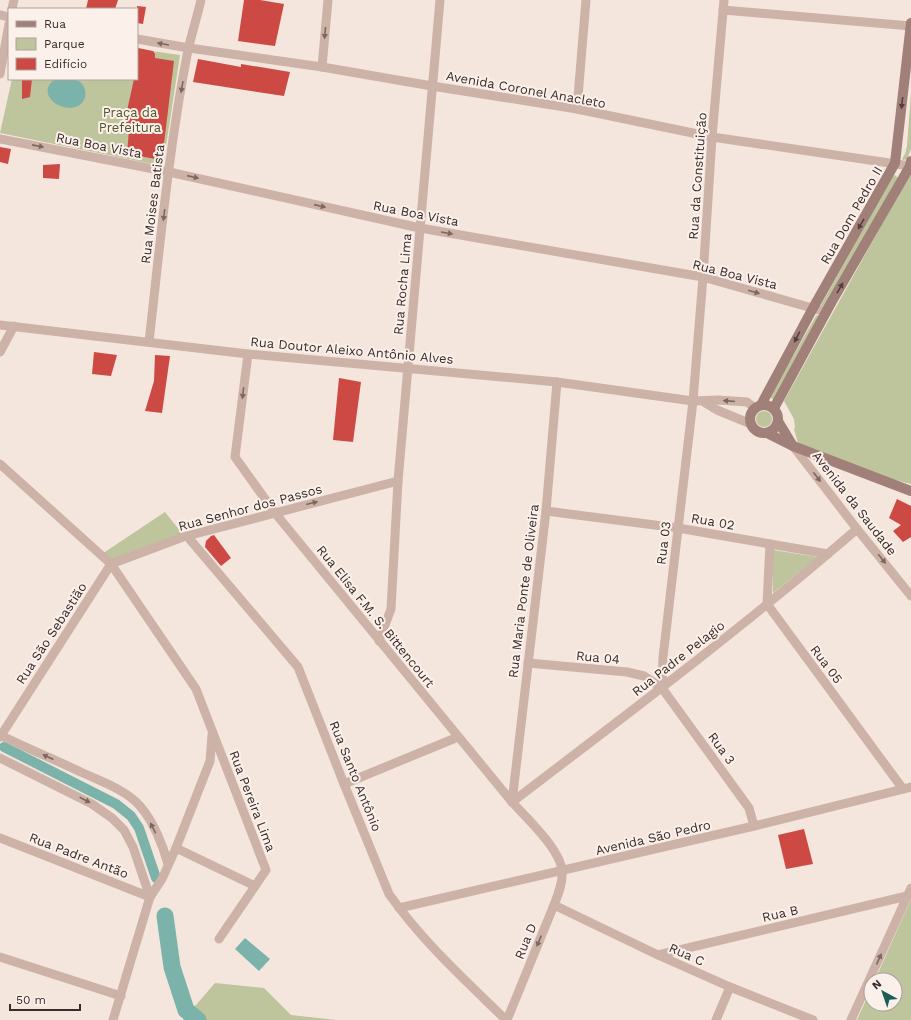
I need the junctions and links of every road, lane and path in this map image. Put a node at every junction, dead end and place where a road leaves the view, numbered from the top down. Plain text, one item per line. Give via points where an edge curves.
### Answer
1 (201, 0) edge
2 (328, 0) edge
3 (440, 0) edge
4 (586, 0) edge
5 (724, 0) edge
6 (723, 10) junction
7 (911, 23) edge
8 (911, 26) edge
9 (8, 30) edge
10 (138, 39) edge
11 (189, 48) junction
12 (322, 66) junction
13 (0, 74) edge
14 (432, 86) junction
15 (577, 109) junction
16 (712, 137) junction
17 (0, 139) edge
18 (895, 164) junction
19 (910, 164) edge
20 (169, 172) junction
21 (420, 228) junction
22 (703, 277) junction
23 (813, 308) junction
24 (826, 312) junction
25 (0, 325) edge
26 (14, 326) junction
27 (149, 342) junction
28 (0, 352) edge
29 (248, 354) junction
30 (408, 368) junction
31 (556, 382) junction
32 (697, 400) junction
33 (758, 406) junction
34 (774, 408) junction
35 (778, 421) junction
36 (751, 424) junction
37 (767, 433) junction
38 (793, 446) junction
39 (0, 464) edge
40 (398, 481) junction
41 (911, 491) edge
42 (546, 511) junction
43 (275, 513) junction
44 (678, 528) junction
45 (857, 529) junction
46 (186, 536) junction
47 (770, 544) junction
48 (828, 554) junction
49 (111, 564) junction
50 (911, 596) edge
51 (767, 604) junction
52 (379, 641) junction
53 (528, 663) junction
54 (662, 688) junction
55 (212, 732) junction
56 (0, 736) edge
57 (458, 737) junction
58 (0, 758) edge
59 (344, 784) junction
60 (907, 788) edge
61 (512, 802) junction
62 (754, 826) junction
63 (0, 838) edge
64 (176, 848) junction
65 (168, 864) junction
66 (562, 871) junction
67 (255, 886) junction
68 (909, 892) edge
69 (150, 897) junction
70 (554, 905) junction
71 (399, 908) junction
72 (220, 939) dead end
73 (658, 955) junction
74 (0, 957) edge
75 (730, 987) junction
76 (121, 996) junction
77 (113, 1020) edge
78 (506, 1020) edge
79 (716, 1020) edge
80 (813, 1020) edge
81 (851, 1020) edge

1 - 11 street, Rua Moises Batista
2 -> 12 street
3 - 14 street, Rua Rocha Lima
4 - 15 street
5 - 6 street, Rua da Constituição
6 - 8 street
6 - 16 street, Rua da Constituição
7 - 8 street, Rua Dom Pedro II
8 -> 18 street, Rua Dom Pedro II
9 - 13 street
11 -> 10 street, Avenida Coronel Anacleto
11 - 12 street, Avenida Coronel Anacleto
11 -> 20 street, Rua Moises Batista
12 - 14 street, Avenida Coronel Anacleto
14 - 15 street, Avenida Coronel Anacleto
14 - 21 street, Rua Rocha Lima
15 - 16 street, Avenida Coronel Anacleto
16 - 18 street, Avenida Coronel Anacleto
16 - 22 street, Rua da Constituição
17 -> 20 street, Rua Boa Vista
18 - 19 street, Avenida Coronel Anacleto
18 -> 23 street, Rua Dom Pedro II
24 -> 19 street, Rua Dom Pedro II
20 -> 21 street, Rua Boa Vista
20 -> 27 street, Rua Moises Batista
21 -> 22 street, Rua Boa Vista
21 - 30 street, Rua Rocha Lima
22 -> 23 street, Rua Boa Vista
22 - 32 street, Rua da Constituição
23 - 24 street, Rua Boa Vista
23 -> 33 street, Rua Dom Pedro II
24 - 34 street, Rua Dom Pedro II
25 - 26 street, Rua Doutor Aleixo Antônio Alves
26 - 27 street, Rua Doutor Aleixo Antônio Alves
26 - 28 street
27 - 29 street, Rua Doutor Aleixo Antônio Alves
29 - 30 street, Rua Doutor Aleixo Antônio Alves
29 -> 43 street, Rua Elisa F.M. S. Bittencourt via 235,457
30 - 31 street, Rua Doutor Aleixo Antônio Alves
30 - 40 street, Rua Rocha Lima
31 - 32 street, Rua Doutor Aleixo Antônio Alves
31 - 42 street, Rua Maria Ponte de Oliveira
33 -> 32 street, Rua Doutor Aleixo Antônio Alves via 746,402
32 - 36 street, Rua Doutor Aleixo Antônio Alves
32 - 44 street, Rua 03
33 - 34 street
33 - 36 street via 751,413
34 - 35 street
35 - 37 street via 774,429
35 - 38 street
36 - 37 street via 759,432
37 - 38 street
38 - 41 street
38 -> 45 street, Avenida da Saudade
39 - 49 street
43 -> 40 street, Rua Senhor dos Passos
40 - 52 street, Rua Rocha Lima via 390,609
42 - 44 street, Rua 02
42 - 53 street, Rua Maria Ponte de Oliveira
43 - 46 street, Rua Senhor dos Passos
43 - 52 street, Rua Elisa F.M. S. Bittencourt
44 - 47 street, Rua 02
44 - 54 street, Rua 03 via 663,657
45 - 48 street, Rua Padre Pelagio
45 -> 50 street, Avenida da Saudade
46 - 49 street, Rua Senhor dos Passos
46 - 59 street, Rua Santo Antônio via 298,667
47 - 48 street, Rua 02
47 - 51 street
48 - 51 street, Rua Padre Pelagio
49 - 55 street via 196,689
49 - 56 street, Rua São Sebastião
51 - 54 street, Rua Padre Pelagio
51 - 60 street, Rua 05
52 - 57 street, Rua Elisa F.M. S. Bittencourt
53 - 54 street, Rua 04 via 627,672 644,676
53 - 61 street, Rua Maria Ponte de Oliveira
54 - 61 street, Rua Padre Pelagio
54 - 62 street, Rua 3 via 749,808
55 - 64 street via 210,761
55 - 67 street, Rua Pereira Lima via 266,870
65 -> 56 street via 150,821 130,797
57 - 59 street
57 - 61 street, Rua Elisa F.M. S. Bittencourt
58 -> 69 street via 92,804 112,818 124,830 133,847
59 - 71 street, Rua Santo Antônio via 390,894
60 - 62 street, Avenida São Pedro
61 - 66 street, Rua Elisa F.M. S. Bittencourt via 548,842 558,858
62 - 66 street, Avenida São Pedro
63 - 69 street, Rua Padre Antão
64 - 65 street
64 - 67 street
65 - 69 street
66 - 70 street, Rua D via 561,886
66 - 71 street, Avenida São Pedro
67 - 72 street, Rua Pereira Lima
68 - 73 street, Rua B
81 -> 68 street
69 - 76 street
70 - 73 street, Rua C
70 -> 78 street, Rua D
71 - 78 street, Rua Santo Antônio via 444,959
73 - 75 street, Rua C
74 - 76 street
75 - 79 street
75 - 80 street, Rua C
76 - 77 street

